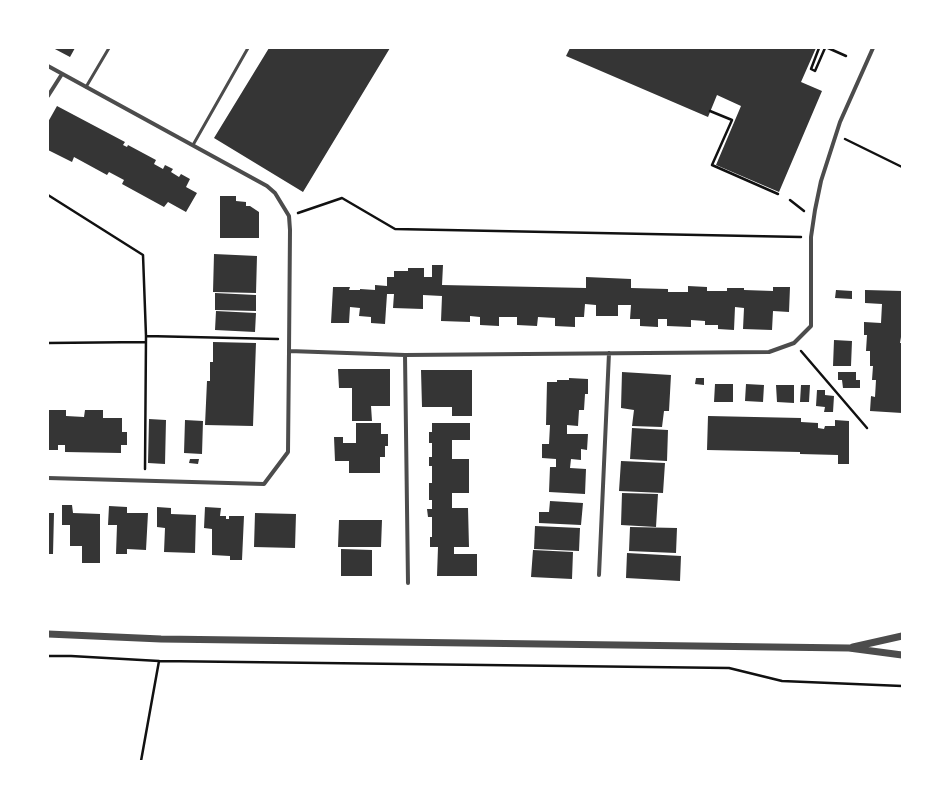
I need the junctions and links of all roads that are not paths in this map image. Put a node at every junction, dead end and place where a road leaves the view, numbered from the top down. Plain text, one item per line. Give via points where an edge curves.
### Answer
1 (109, 48) edge
2 (248, 48) edge
3 (873, 48) edge
4 (48, 66) edge
5 (62, 74) junction
6 (86, 87) junction
7 (48, 96) edge
8 (193, 145) junction
9 (288, 351) junction
10 (609, 354) junction
11 (405, 355) junction
12 (48, 478) edge
13 (599, 576) dead end
14 (408, 583) dead end
15 (48, 634) edge
16 (902, 636) edge
17 (849, 648) junction
18 (902, 655) edge

1 - 6 lane
2 - 8 lane
3 - 10 street via 840,122 821,181 811,237 811,326 794,343 769,352
4 - 5 street
5 - 6 street
5 - 7 street
6 - 8 street
8 - 9 street via 267,186 275,193 289,216
9 - 11 street
9 - 12 street via 288,452 264,484
10 - 11 street
10 - 13 street
11 - 14 street
15 - 17 street via 161,639
16 - 17 street
17 - 18 street

